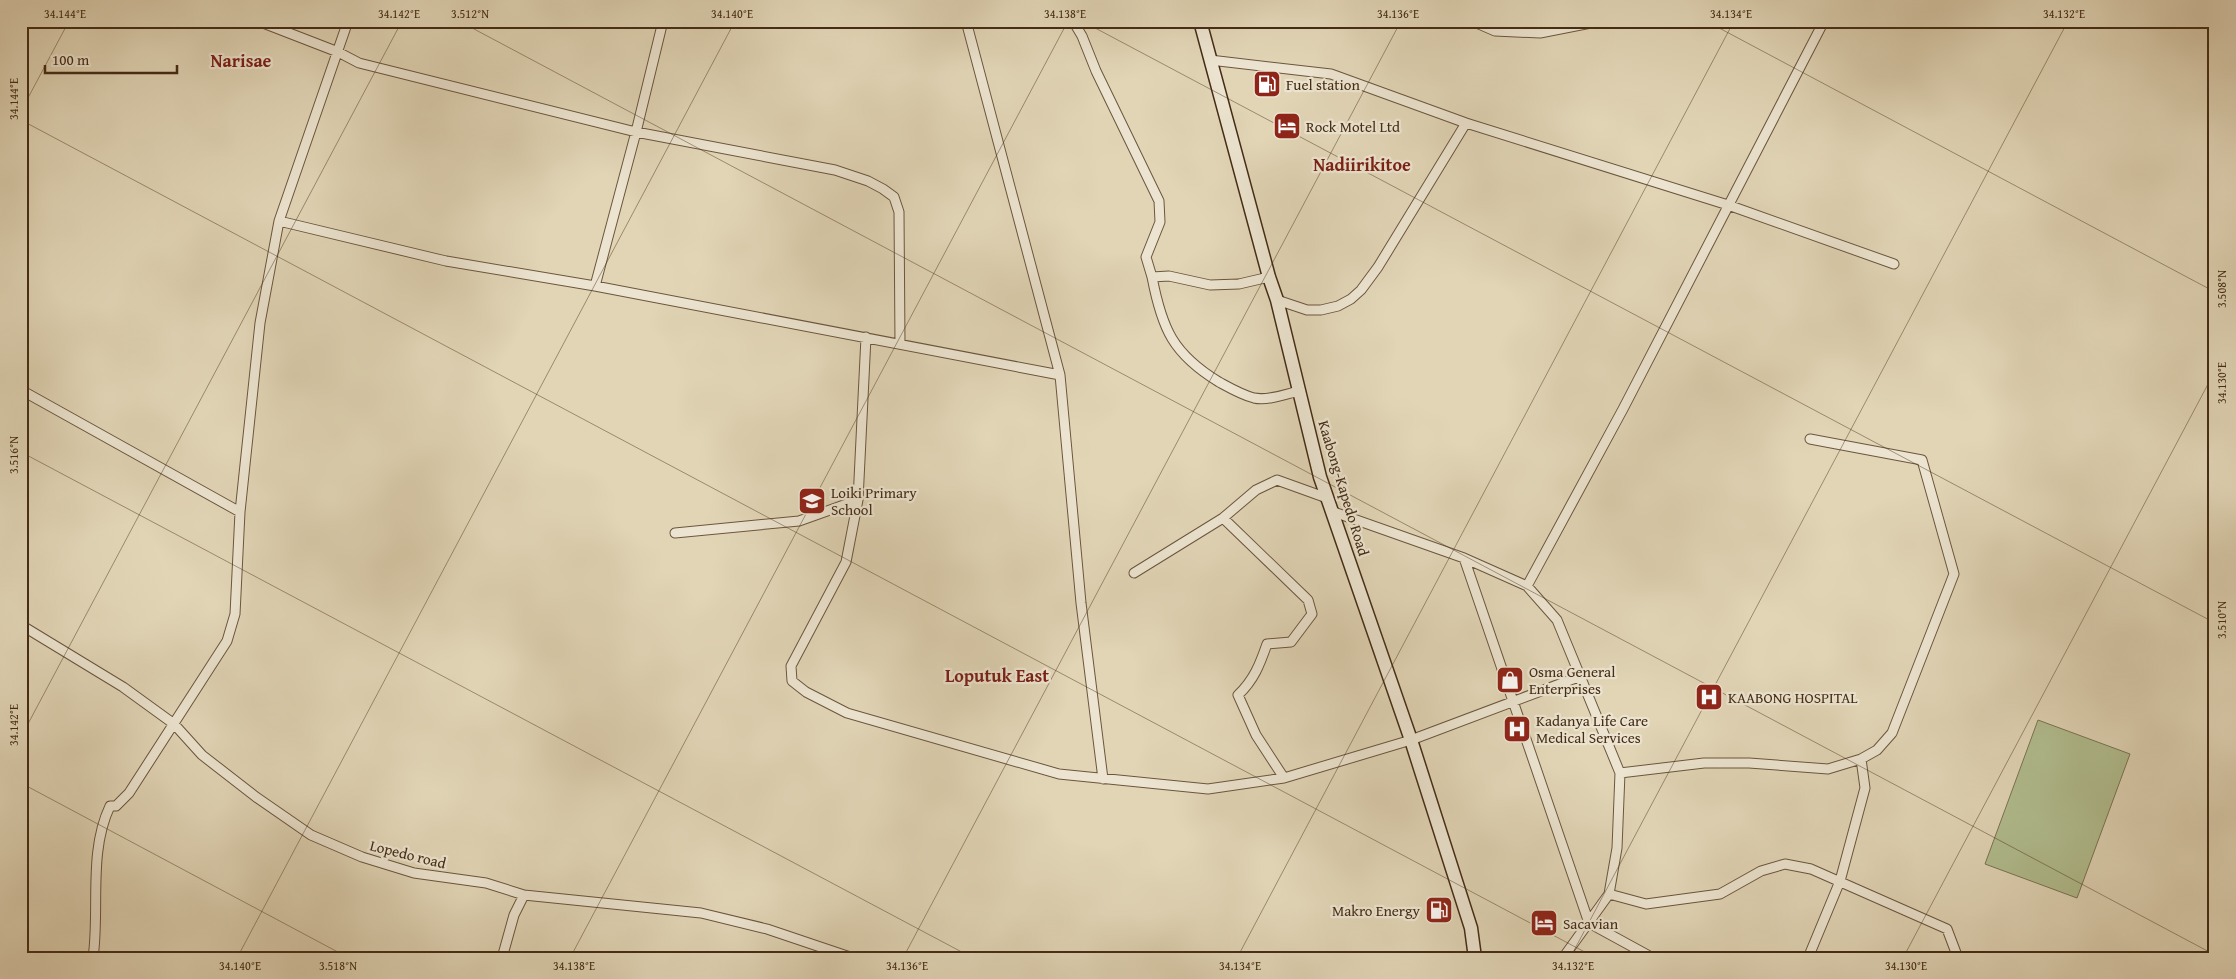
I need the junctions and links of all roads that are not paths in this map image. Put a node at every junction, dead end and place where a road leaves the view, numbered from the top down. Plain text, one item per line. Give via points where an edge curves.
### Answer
1 (258, 21) edge
2 (348, 21) edge
3 (663, 21) edge
4 (966, 21) edge
5 (1073, 21) edge
6 (1200, 21) edge
7 (1472, 21) edge
8 (1601, 21) edge
9 (1824, 21) edge
10 (338, 52) junction
11 (1210, 60) junction
12 (1466, 123) junction
13 (636, 132) junction
14 (1728, 205) junction
15 (279, 221) junction
16 (1894, 264) dead end
17 (1152, 277) junction
18 (1269, 277) junction
19 (595, 286) junction
20 (1277, 300) junction
21 (866, 337) junction
22 (900, 343) junction
23 (1060, 375) junction
24 (21, 390) edge
25 (1299, 391) junction
26 (1810, 439) dead end
27 (1327, 498) junction
28 (858, 500) junction
29 (1331, 511) junction
30 (240, 512) junction
31 (1223, 518) junction
32 (675, 533) dead end
33 (1464, 558) junction
34 (1134, 573) dead end
35 (1528, 586) junction
36 (21, 625) edge
37 (1581, 676) junction
38 (1515, 702) junction
39 (174, 724) junction
40 (1411, 740) junction
41 (1860, 759) junction
42 (1620, 773) junction
43 (1103, 778) junction
44 (1284, 778) junction
45 (1840, 881) junction
46 (1609, 894) junction
47 (524, 896) junction
48 (1589, 922) junction
49 (93, 958) edge
50 (502, 958) edge
51 (853, 958) edge
52 (1475, 958) edge
53 (1563, 958) edge
54 (1653, 958) edge
55 (1808, 958) edge
56 (1958, 958) edge

1 - 10 street
2 - 10 street
3 - 13 street
4 - 23 street
5 - 17 street via 1159,201 1160,222 1146,257
6 - 11 main road, Kaabong-Kapedo Road
7 - 8 street via 1496,31 1540,33
9 - 14 street
10 - 13 street via 358,63
10 - 15 street
11 - 12 street via 1331,74
11 - 18 main road, Kaabong-Kapedo Road
12 - 14 street
12 - 20 street via 1371,279 1361,290 1338,306 1321,310 1307,310
13 - 19 street
13 - 22 street via 836,170 868,181 894,197 899,212
14 - 16 street
14 - 35 street
15 - 19 street via 446,261
15 - 30 street via 260,323
17 - 18 street via 1176,277 1210,286
17 - 25 street via 1157,304 1170,336 1195,366 1234,390 1255,398
18 - 20 main road, Kaabong-Kapedo Road
19 - 21 street
20 - 25 main road, Kaabong-Kapedo Road
21 - 22 street
21 - 28 street
22 - 23 street
23 - 43 street via 1081,603
24 - 30 street
25 - 27 main road, Kaabong-Kapedo Road
26 - 41 street via 1922,460 1954,574 1892,732 1876,750
27 - 29 main road, Kaabong-Kapedo Road
27 - 31 street via 1277,480 1256,490
28 - 32 street via 798,521
28 - 43 street via 846,562 791,666 792,681 847,713 1058,774
29 - 33 street
29 - 40 main road, Kaabong-Kapedo Road
30 - 39 street via 235,614 227,641
31 - 34 street
31 - 44 street via 1308,600 1312,614 1291,642 1267,644 1250,684 1238,695 1256,735
33 - 35 street
33 - 38 street
35 - 37 street via 1557,620
36 - 39 street, Lopedo road via 123,687
37 - 38 street
37 - 42 street
38 - 40 street
38 - 48 street
39 - 47 street, Lopedo road via 202,755 256,798 311,835 362,857 414,872 486,883
39 - 49 street via 129,793 116,806 110,806 104,821 96,888
40 - 44 street
40 - 52 main road, Kaabong-Kapedo Road via 1471,928
41 - 42 street via 1828,769 1704,762
41 - 45 street via 1865,788
42 - 46 street via 1617,848
43 - 44 street via 1208,789
45 - 46 street via 1812,869 1785,864 1760,871 1720,894 1646,904
45 - 55 street
45 - 56 street via 1947,929
46 - 48 street
47 - 50 street via 514,915
47 - 51 street, Lopedo road via 701,912 766,929
48 - 53 street
48 - 54 street

